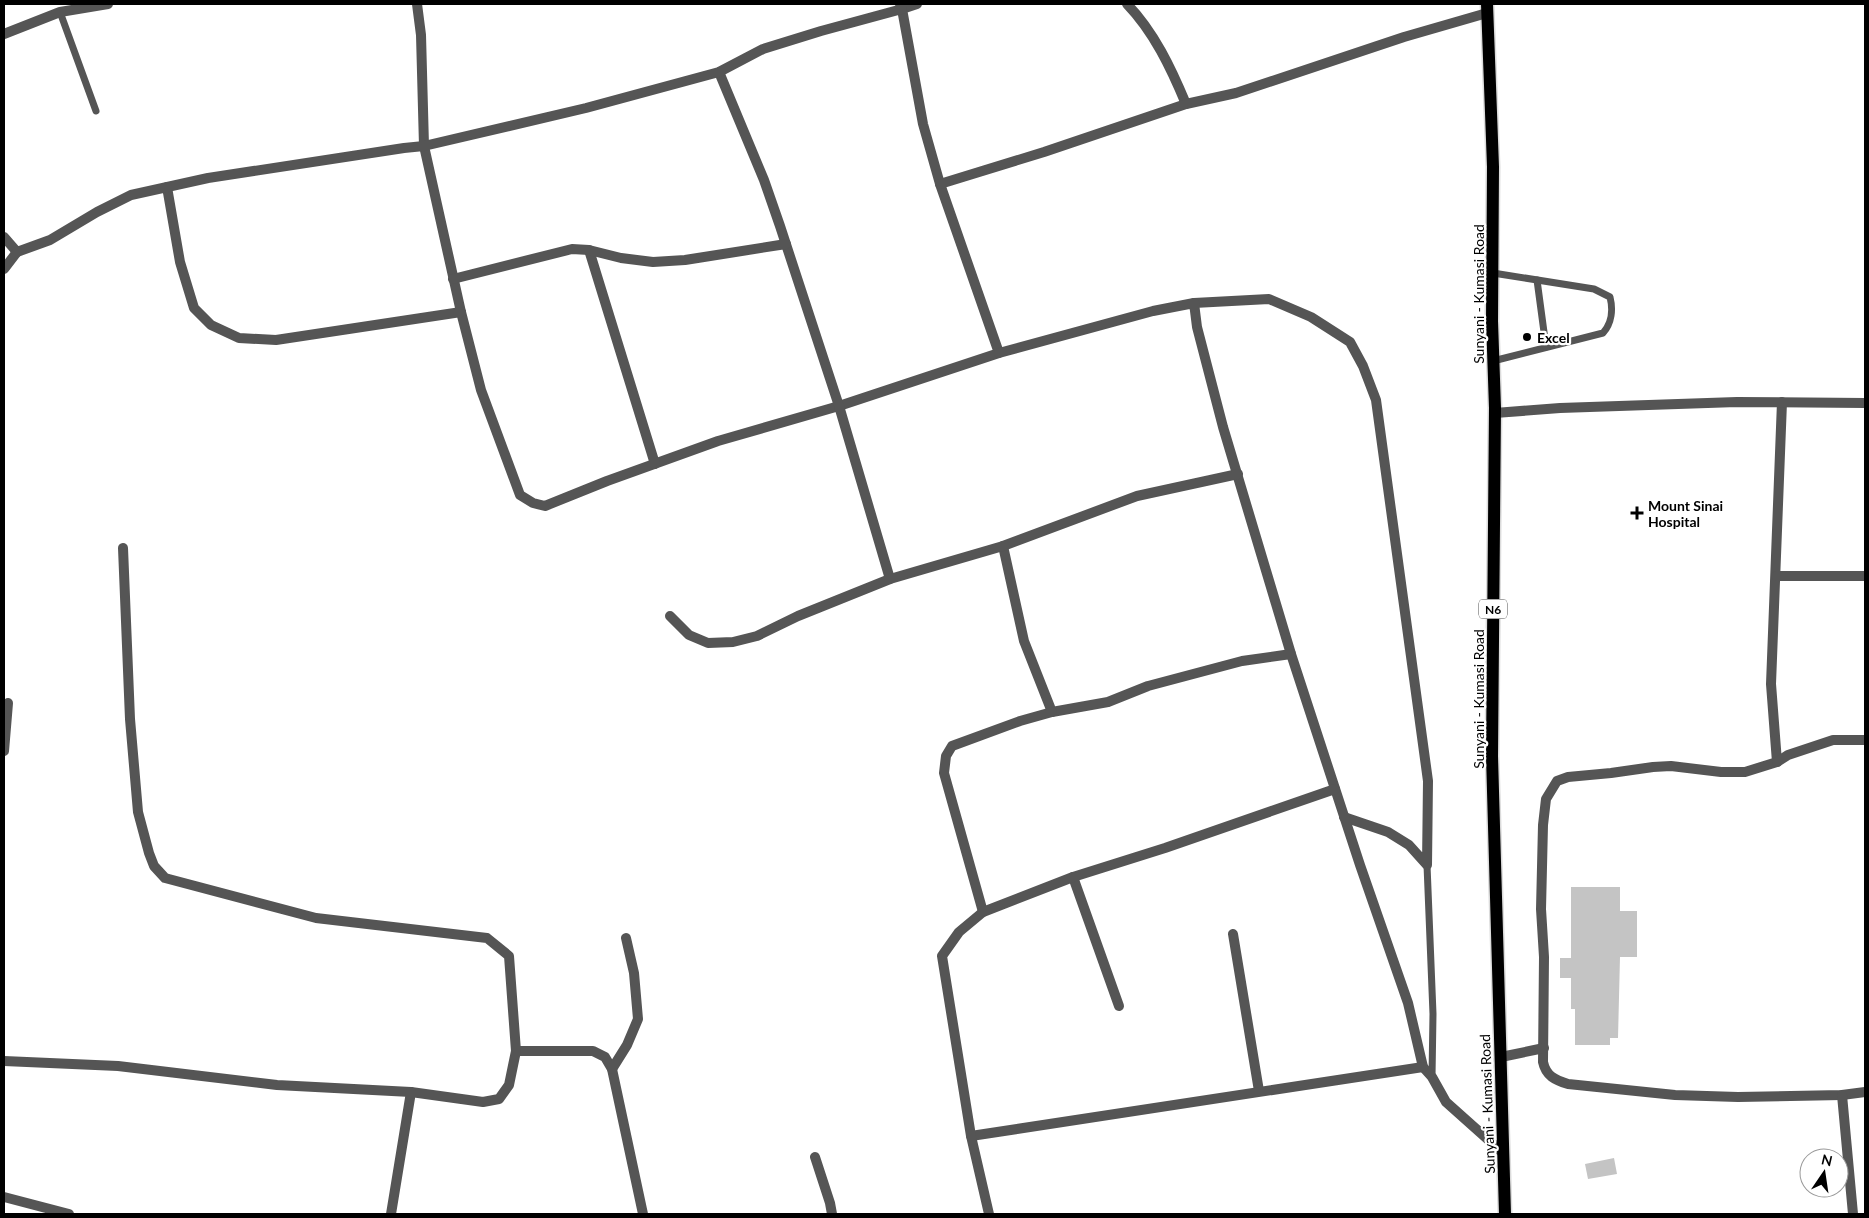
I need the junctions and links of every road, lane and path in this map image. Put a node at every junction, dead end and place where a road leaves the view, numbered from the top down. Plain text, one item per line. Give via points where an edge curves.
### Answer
1 (108, 4) edge
2 (417, 4) edge
3 (916, 4) edge
4 (1127, 4) edge
5 (901, 6) edge
6 (59, 8) edge
7 (1487, 8) edge
8 (4, 34) edge
9 (719, 72) junction
10 (1186, 104) junction
11 (96, 111) dead end
12 (424, 146) junction
13 (940, 184) junction
14 (168, 187) junction
15 (4, 237) edge
16 (786, 244) junction
17 (588, 250) junction
18 (17, 252) junction
19 (4, 270) edge
20 (1493, 273) junction
21 (453, 278) junction
22 (1537, 280) junction
23 (1194, 303) junction
24 (461, 312) junction
25 (1546, 347) junction
26 (999, 353) junction
27 (1493, 361) junction
28 (1782, 402) junction
29 (1865, 403) edge
30 (839, 406) junction
31 (1495, 413) junction
32 (655, 464) junction
33 (1238, 474) junction
34 (1003, 546) junction
35 (123, 548) dead end
36 (1776, 576) junction
37 (1865, 576) edge
38 (890, 579) junction
39 (670, 616) dead end
40 (1291, 654) junction
41 (8, 703) dead end
42 (1052, 712) junction
43 (1865, 740) edge
44 (4, 751) edge
45 (1777, 762) junction
46 (1335, 789) junction
47 (1344, 817) junction
48 (1427, 865) junction
49 (1073, 877) junction
50 (984, 912) junction
51 (1233, 934) dead end
52 (626, 938) dead end
53 (1118, 1006) dead end
54 (1544, 1048) junction
55 (516, 1051) junction
56 (1501, 1057) junction
57 (4, 1061) edge
58 (1423, 1067) junction
59 (612, 1069) junction
60 (1432, 1077) junction
61 (1260, 1091) junction
62 (411, 1092) junction
63 (1865, 1092) edge
64 (1842, 1095) junction
65 (971, 1136) junction
66 (1502, 1152) junction
67 (815, 1157) dead end
68 (4, 1197) edge
69 (69, 1214) edge
70 (391, 1214) edge
71 (643, 1214) edge
72 (832, 1214) edge
73 (989, 1214) edge
74 (1505, 1214) edge
75 (1853, 1214) edge

1 - 6 street
2 - 12 street
3 - 5 street
4 - 10 street via 1142,20 1174,75
5 - 9 street via 763,49
5 - 13 street via 923,124
6 - 8 street
6 - 11 lane
7 - 10 street via 1236,93
7 - 20 main road, Sunyani - Kumasi Road / N6
9 - 12 street via 586,108
9 - 16 street via 764,180
10 - 13 street
12 - 14 street via 208,178
12 - 21 street
13 - 26 street
14 - 18 street via 131,195 50,240
14 - 24 street via 180,262 194,308 212,325 238,338 276,340
15 - 18 street
16 - 17 street via 653,262
16 - 30 street
17 - 21 street via 572,249
17 - 32 street
18 - 19 street
20 - 22 lane
20 - 27 main road, Sunyani - Kumasi Road / N6
21 - 24 street
22 - 25 lane
22 - 25 lane via 1594,289 1610,297 1611,302 1608,328 1603,333
23 - 26 street
23 - 33 street via 1223,427
23 - 48 street via 1269,299 1311,317 1350,342 1363,366 1376,400 1428,781
24 - 32 street via 481,390 520,496 545,506
25 - 27 lane
26 - 30 street
27 - 31 main road, Sunyani - Kumasi Road / N6
28 - 29 street
28 - 31 street via 1560,408
28 - 36 street
30 - 32 street via 718,441
30 - 38 street
31 - 56 main road, Sunyani - Kumasi Road / N6 via 1492,756
33 - 34 street via 1137,496
33 - 40 street
34 - 38 street
34 - 42 street via 1024,642
35 - 55 street via 130,719 138,812 154,866 165,878 316,918 487,938 509,956
36 - 37 street
36 - 45 street via 1772,684
38 - 39 street via 757,636 733,642 708,643 689,635
40 - 42 street via 1242,660 1148,686 1108,702
40 - 46 street
41 - 44 street
42 - 50 street via 952,746 946,756 944,773
43 - 45 street via 1833,740 1788,754
45 - 54 street via 1745,772 1653,766 1557,781 1546,799 1543,825
46 - 47 street
46 - 49 street
47 - 48 street via 1388,832 1409,845
47 - 58 street via 1408,1003
48 - 60 lane
49 - 50 street
49 - 53 street
50 - 65 street via 959,932 942,956
51 - 61 street
52 - 59 street via 634,973 638,1019
54 - 56 street
54 - 64 street via 1543,1062 1548,1074 1568,1084 1675,1095
55 - 59 street via 593,1051 605,1057
55 - 62 street via 509,1085 499,1099 483,1102
56 - 66 main road, Sunyani - Kumasi Road / N6
57 - 62 street via 118,1066 277,1085
58 - 60 street
58 - 61 street
59 - 71 street
60 - 66 street via 1446,1102
61 - 65 street
62 - 70 street
63 - 64 street
64 - 75 street
65 - 73 street
66 - 74 main road, Sunyani - Kumasi Road / N6
67 - 72 street
68 - 69 street

